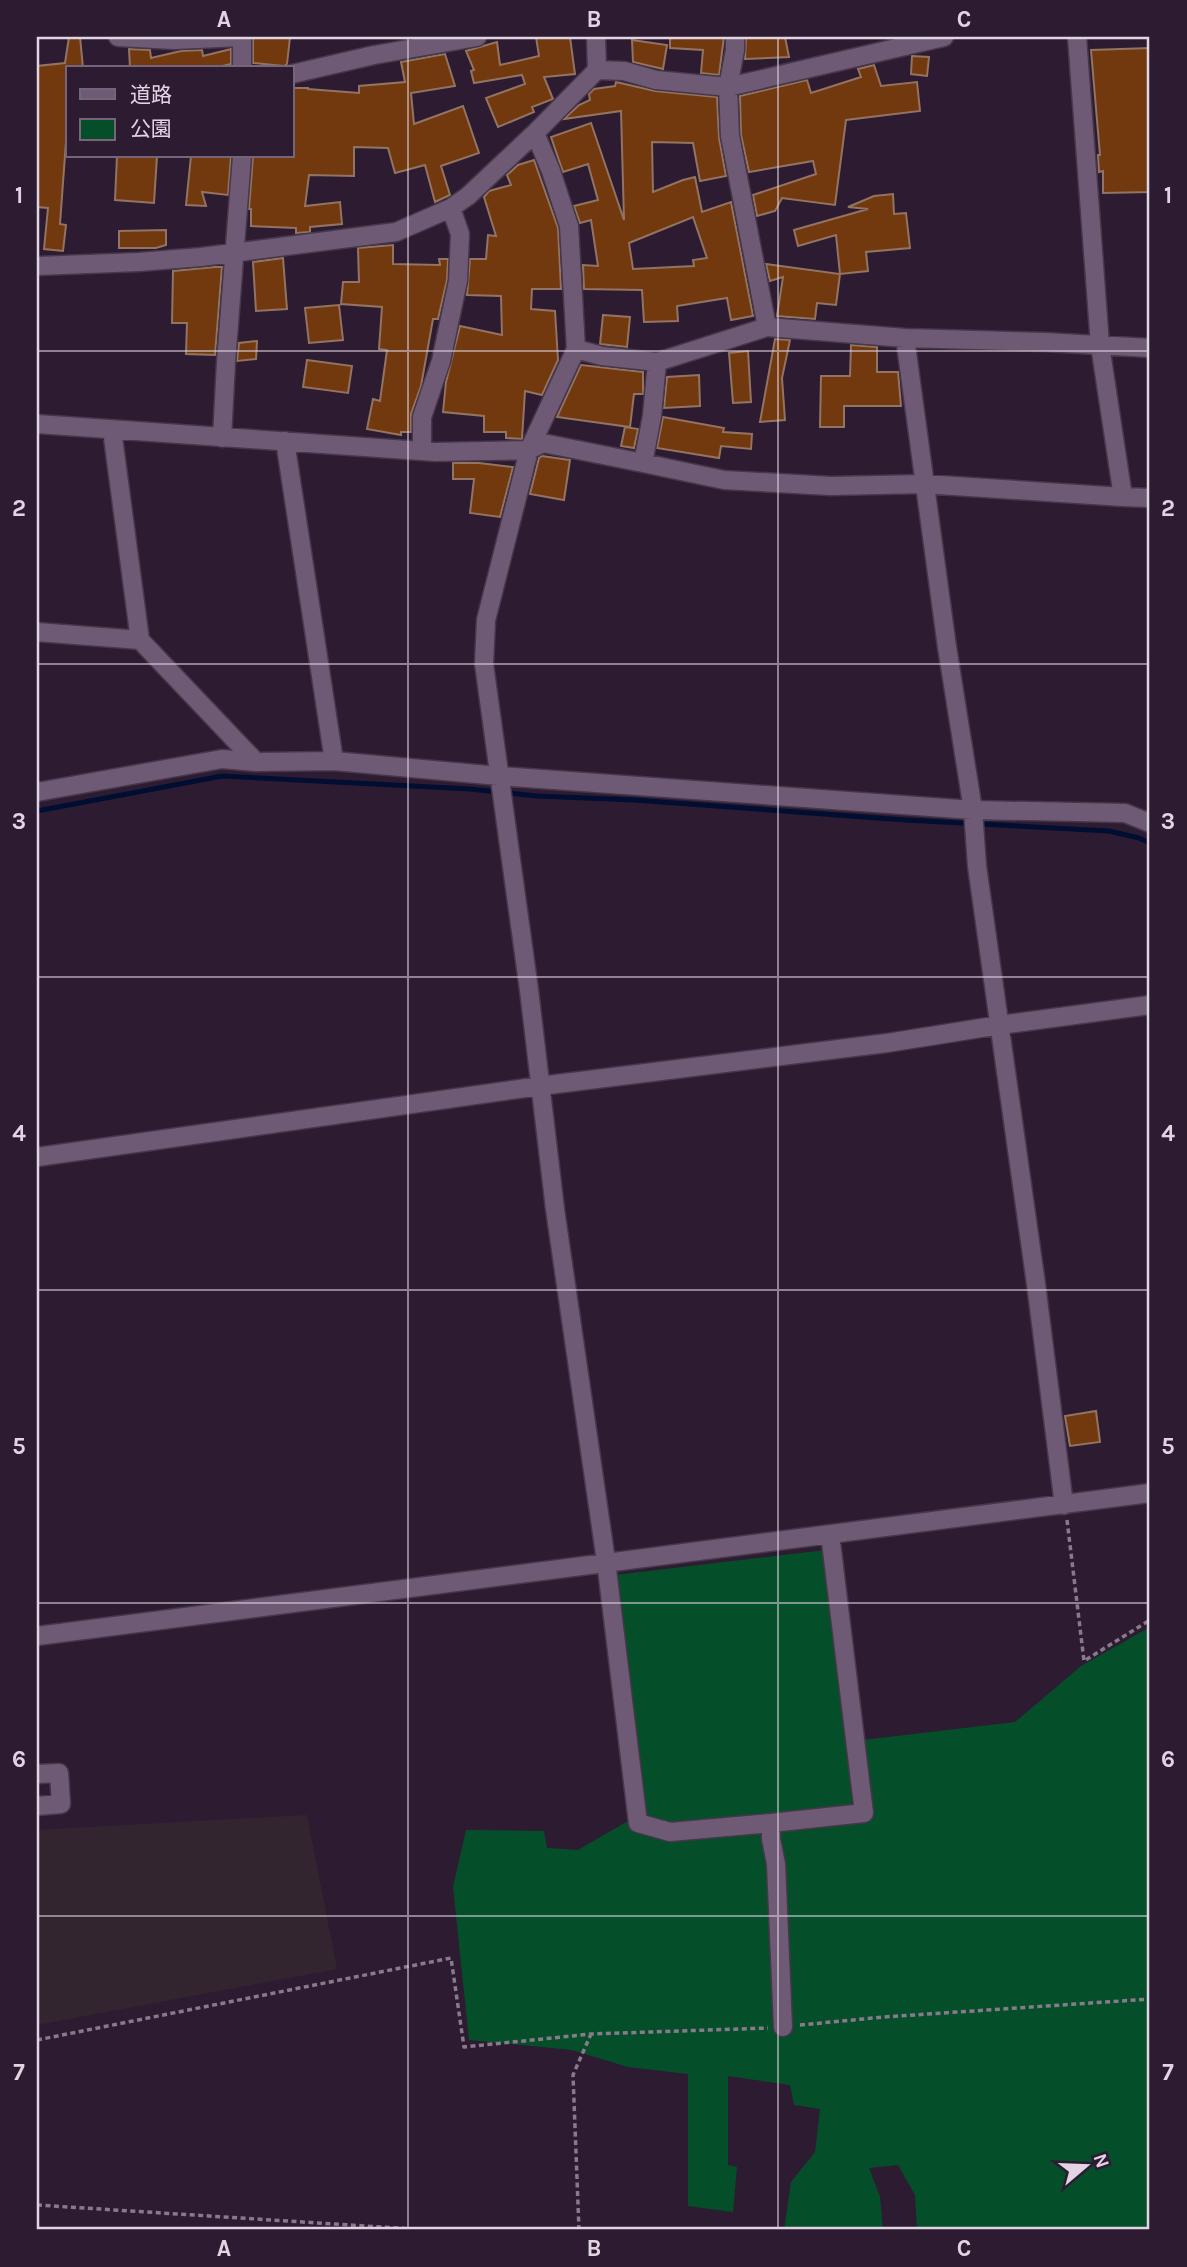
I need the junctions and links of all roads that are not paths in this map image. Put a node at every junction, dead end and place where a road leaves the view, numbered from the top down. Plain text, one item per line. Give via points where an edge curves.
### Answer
1 (118, 37) edge
2 (242, 37) edge
3 (477, 37) edge
4 (596, 37) edge
5 (735, 37) edge
6 (944, 37) edge
7 (1077, 37) edge
8 (242, 66) edge
9 (597, 69) junction
10 (294, 74) edge
11 (728, 87) junction
12 (535, 133) junction
13 (242, 158) edge
14 (451, 208) junction
15 (235, 252) junction
16 (37, 266) edge
17 (767, 327) junction
18 (905, 338) junction
19 (1100, 345) junction
20 (1150, 348) edge
21 (576, 349) junction
22 (657, 362) junction
23 (37, 424) edge
24 (113, 430) junction
25 (222, 438) junction
26 (285, 441) junction
27 (529, 450) junction
28 (422, 451) junction
29 (643, 463) junction
30 (924, 484) junction
31 (1123, 497) junction
32 (1150, 498) edge
33 (37, 632) edge
34 (140, 640) junction
35 (334, 761) junction
36 (256, 762) junction
37 (499, 776) junction
38 (37, 792) edge
39 (973, 810) junction
40 (1150, 823) edge
41 (1150, 1006) edge
42 (1000, 1025) junction
43 (540, 1086) junction
44 (37, 1157) edge
45 (1150, 1493) edge
46 (1064, 1504) junction
47 (830, 1534) junction
48 (606, 1562) junction
49 (37, 1636) edge
50 (37, 1774) edge
51 (37, 1806) edge
52 (771, 1823) junction
53 (783, 2027) road end

1 - 2 street
2 - 8 street
3 - 10 street
4 - 9 street
5 - 11 street
6 - 11 street
7 - 19 street
9 - 11 street
9 - 12 street
11 - 17 street via 730,136
12 - 14 street
12 - 21 street via 569,226
13 - 15 street
14 - 15 street via 396,232
14 - 28 street via 460,234 458,281 422,417
15 - 16 street
15 - 25 street
17 - 18 street
17 - 22 street
18 - 19 street
18 - 30 street
19 - 20 street
19 - 31 street
21 - 22 street
21 - 27 street
22 - 29 street
23 - 24 street
24 - 25 street
24 - 34 street
25 - 26 street
26 - 28 street
26 - 35 street
27 - 28 street
27 - 29 street via 543,443
27 - 37 street via 486,620 484,664
29 - 30 street via 724,480 831,486
30 - 31 street
30 - 39 street
31 - 32 street
33 - 34 street
34 - 36 street
35 - 36 street
35 - 37 street
36 - 38 street via 222,759
37 - 39 street
37 - 43 street
39 - 40 street via 1125,813
39 - 42 street
41 - 42 street
42 - 43 street
42 - 46 street
43 - 44 street
43 - 48 street
45 - 46 street
46 - 47 street
47 - 48 street
47 - 52 street via 864,1813
48 - 49 street
48 - 52 street via 638,1823 670,1832
50 - 51 street via 59,1773 61,1804
52 - 53 street

